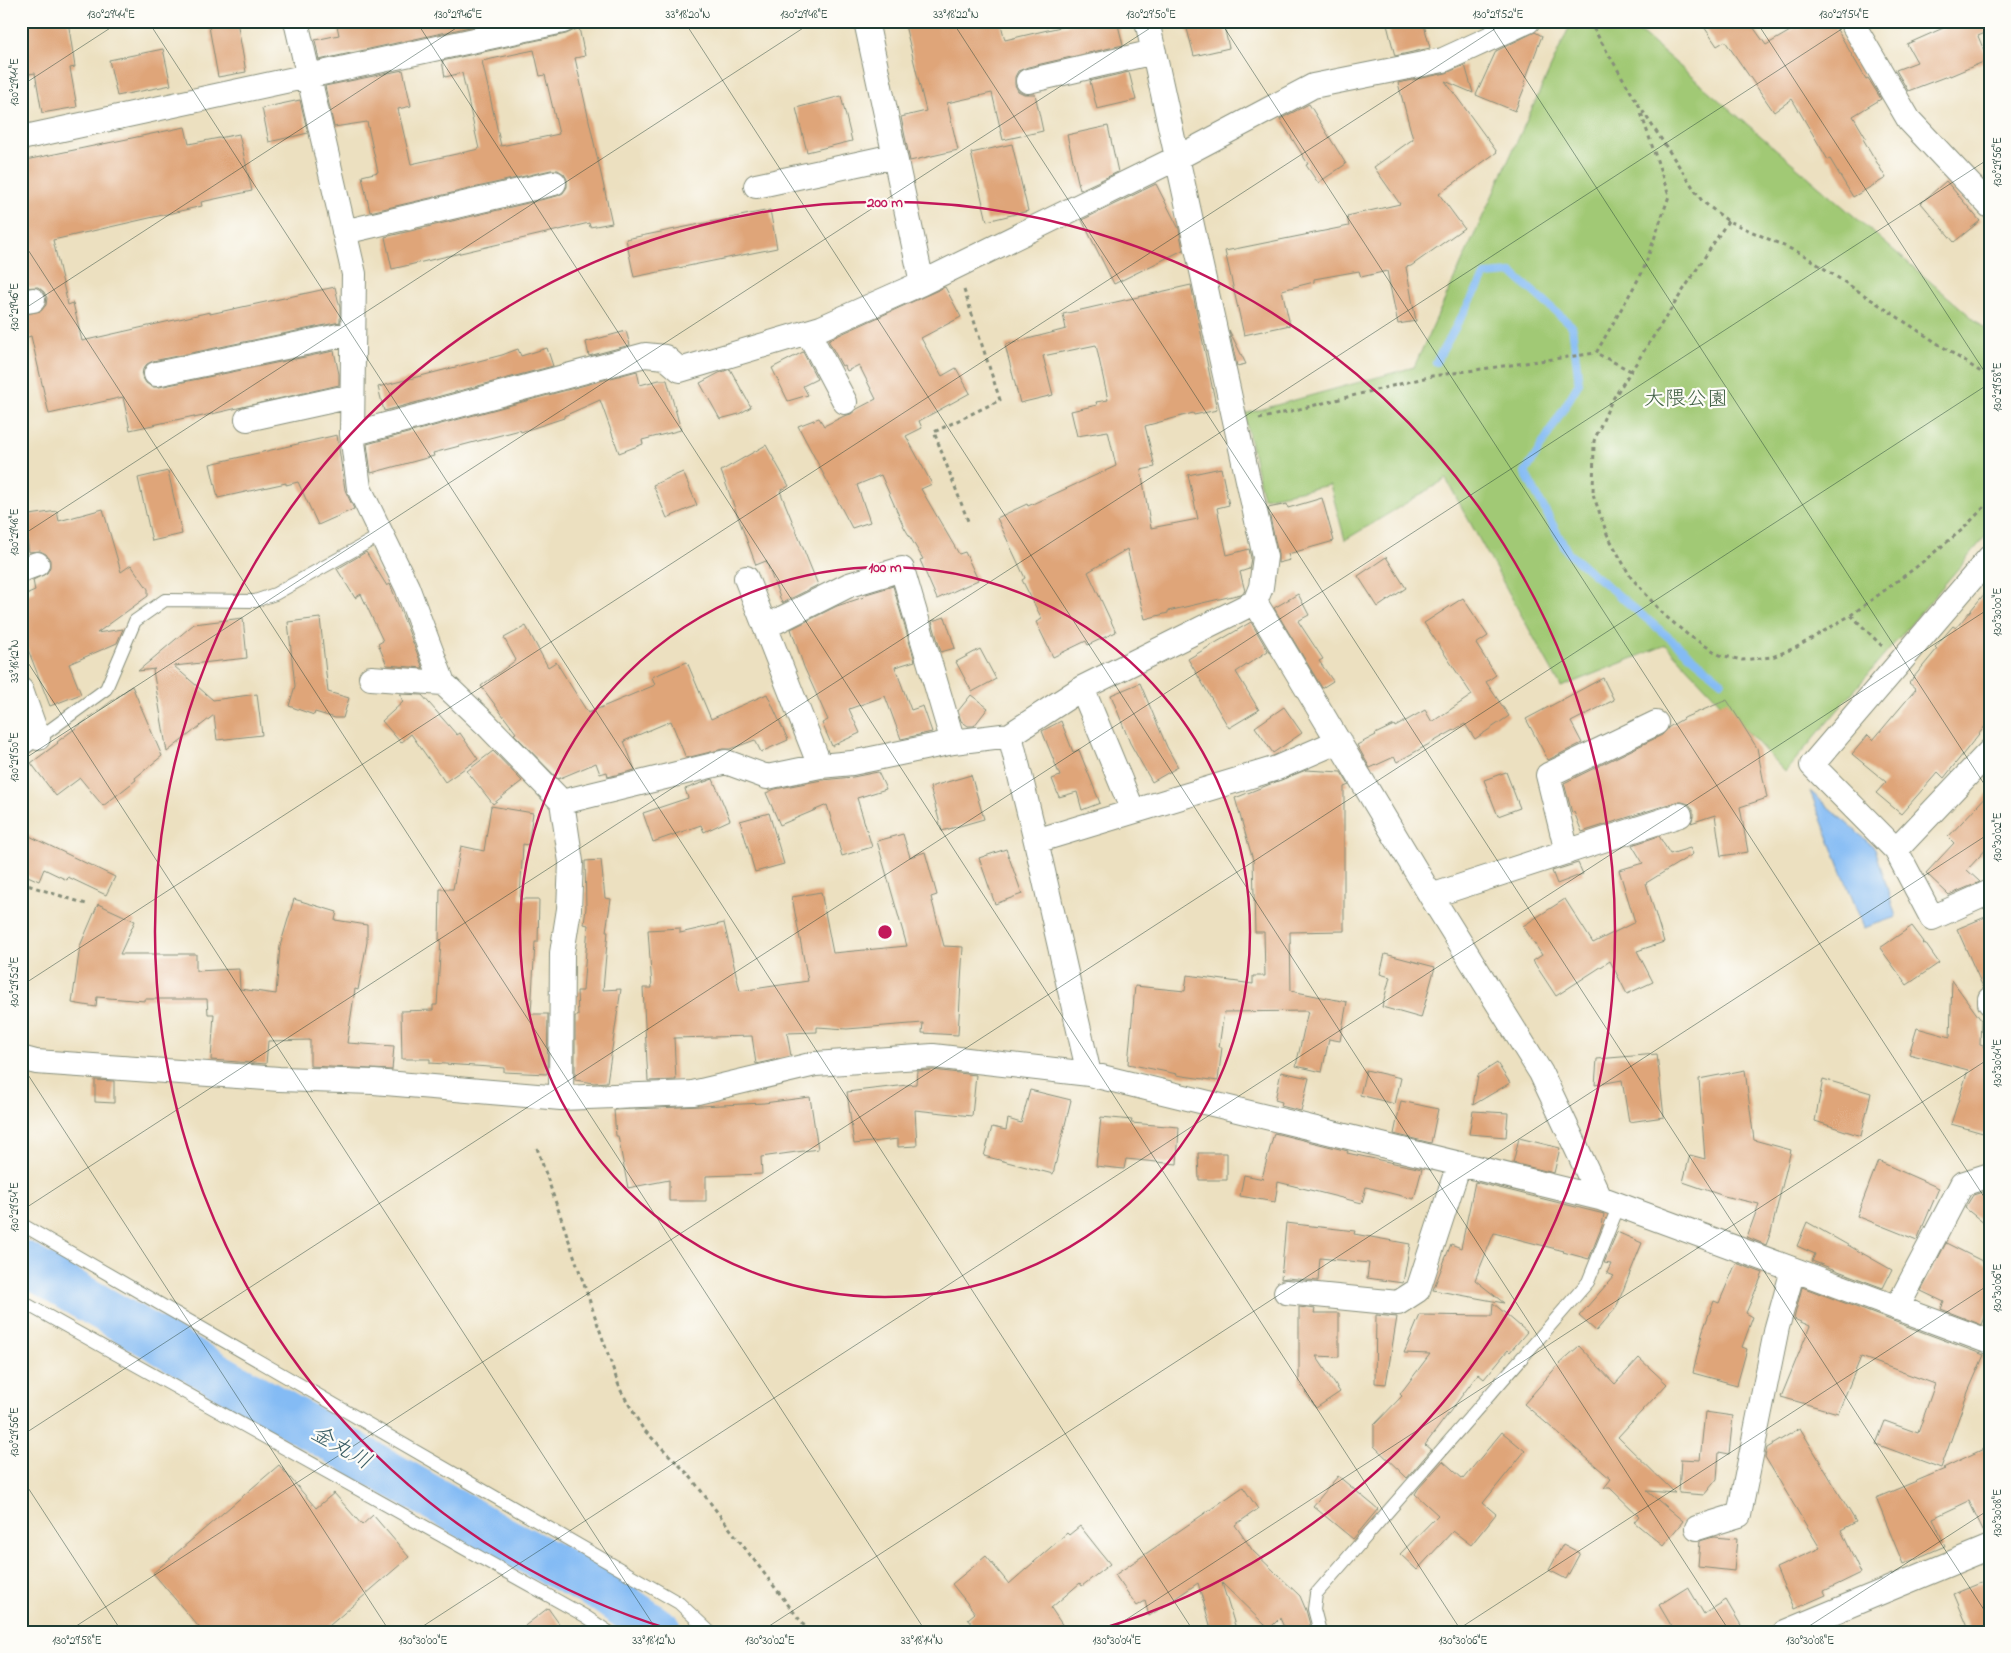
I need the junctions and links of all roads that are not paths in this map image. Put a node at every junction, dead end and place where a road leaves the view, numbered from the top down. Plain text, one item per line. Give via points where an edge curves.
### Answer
1 (296, 21) edge
2 (563, 21) edge
3 (866, 21) edge
4 (1147, 21) edge
5 (1528, 21) edge
6 (1851, 21) edge
7 (1154, 52) junction
8 (308, 78) junction
9 (1028, 81) dead end
10 (21, 138) edge
11 (894, 156) junction
12 (1177, 158) junction
13 (554, 183) dead end
14 (756, 186) dead end
15 (1990, 206) edge
16 (344, 232) junction
17 (922, 282) junction
18 (808, 332) junction
19 (353, 333) junction
20 (156, 374) dead end
21 (352, 396) junction
22 (845, 402) dead end
23 (247, 419) dead end
24 (352, 434) junction
25 (381, 535) junction
26 (1987, 566) edge
27 (746, 578) dead end
28 (1255, 602) junction
29 (765, 627) junction
30 (371, 678) dead end
31 (443, 683) junction
32 (1082, 688) junction
33 (21, 690) edge
34 (1656, 723) dead end
35 (1010, 735) junction
36 (1339, 740) junction
37 (953, 742) junction
38 (30, 745) edge
39 (1990, 751) edge
40 (820, 766) junction
41 (562, 802) junction
42 (1133, 811) junction
43 (1680, 815) dead end
44 (1036, 841) junction
45 (1896, 850) junction
46 (1567, 852) junction
47 (1990, 892) edge
48 (1431, 896) junction
49 (1990, 999) edge
50 (1990, 1004) edge
51 (21, 1058) edge
52 (1089, 1074) junction
53 (561, 1098) junction
54 (1459, 1164) junction
55 (1990, 1175) edge
56 (1609, 1202) junction
57 (21, 1224) edge
58 (1793, 1270) junction
59 (1286, 1292) dead end
60 (21, 1301) edge
61 (1897, 1308) junction
62 (1990, 1342) edge
63 (1697, 1528) dead end
64 (1990, 1547) edge
65 (1796, 1630) edge
66 (609, 1632) edge
67 (710, 1632) edge
68 (1320, 1632) edge

1 - 8 street
2 - 8 street
3 - 11 street
4 - 7 street
5 - 12 street via 1443,60 1313,86
6 - 15 street via 1909,120
7 - 9 street
7 - 12 street
8 - 10 street
8 - 16 street
11 - 14 street
11 - 17 street
12 - 17 street
12 - 28 street via 1265,557 1262,587
13 - 16 street
16 - 19 street via 354,274
17 - 18 street
18 - 22 street
18 - 24 street via 680,370 665,357 645,355
19 - 20 street
19 - 21 street
21 - 23 street
21 - 24 street
24 - 25 street via 359,488
25 - 31 street via 407,587
25 - 38 lane via 275,594 255,601 165,600 135,621 106,689
26 - 45 street via 1812,765
27 - 29 street
28 - 32 street
28 - 36 street
29 - 37 street via 849,585 902,569
29 - 40 street
30 - 31 street
31 - 41 street
32 - 35 street
32 - 42 street
33 - 38 street
34 - 46 street via 1548,776
35 - 37 street
35 - 44 street
36 - 42 street via 1277,768
36 - 48 street
37 - 40 street via 852,763
39 - 45 street
40 - 41 street via 767,777 726,762
41 - 53 street via 571,862 569,909 562,953
42 - 44 street
43 - 46 street
44 - 52 street
45 - 47 street via 1932,918
46 - 48 street
48 - 56 street via 1541,1073
49 - 50 street
51 - 53 street
52 - 53 street via 933,1056 815,1064 693,1093
52 - 54 street
54 - 56 street
54 - 59 street via 1418,1290 1398,1304
55 - 61 street via 1962,1184
56 - 58 street
56 - 68 lane via 1588,1282 1316,1594 1314,1609
57 - 67 lane via 679,1603
58 - 61 street
58 - 63 street via 1777,1327 1739,1515
60 - 66 lane
61 - 62 street
64 - 65 street

